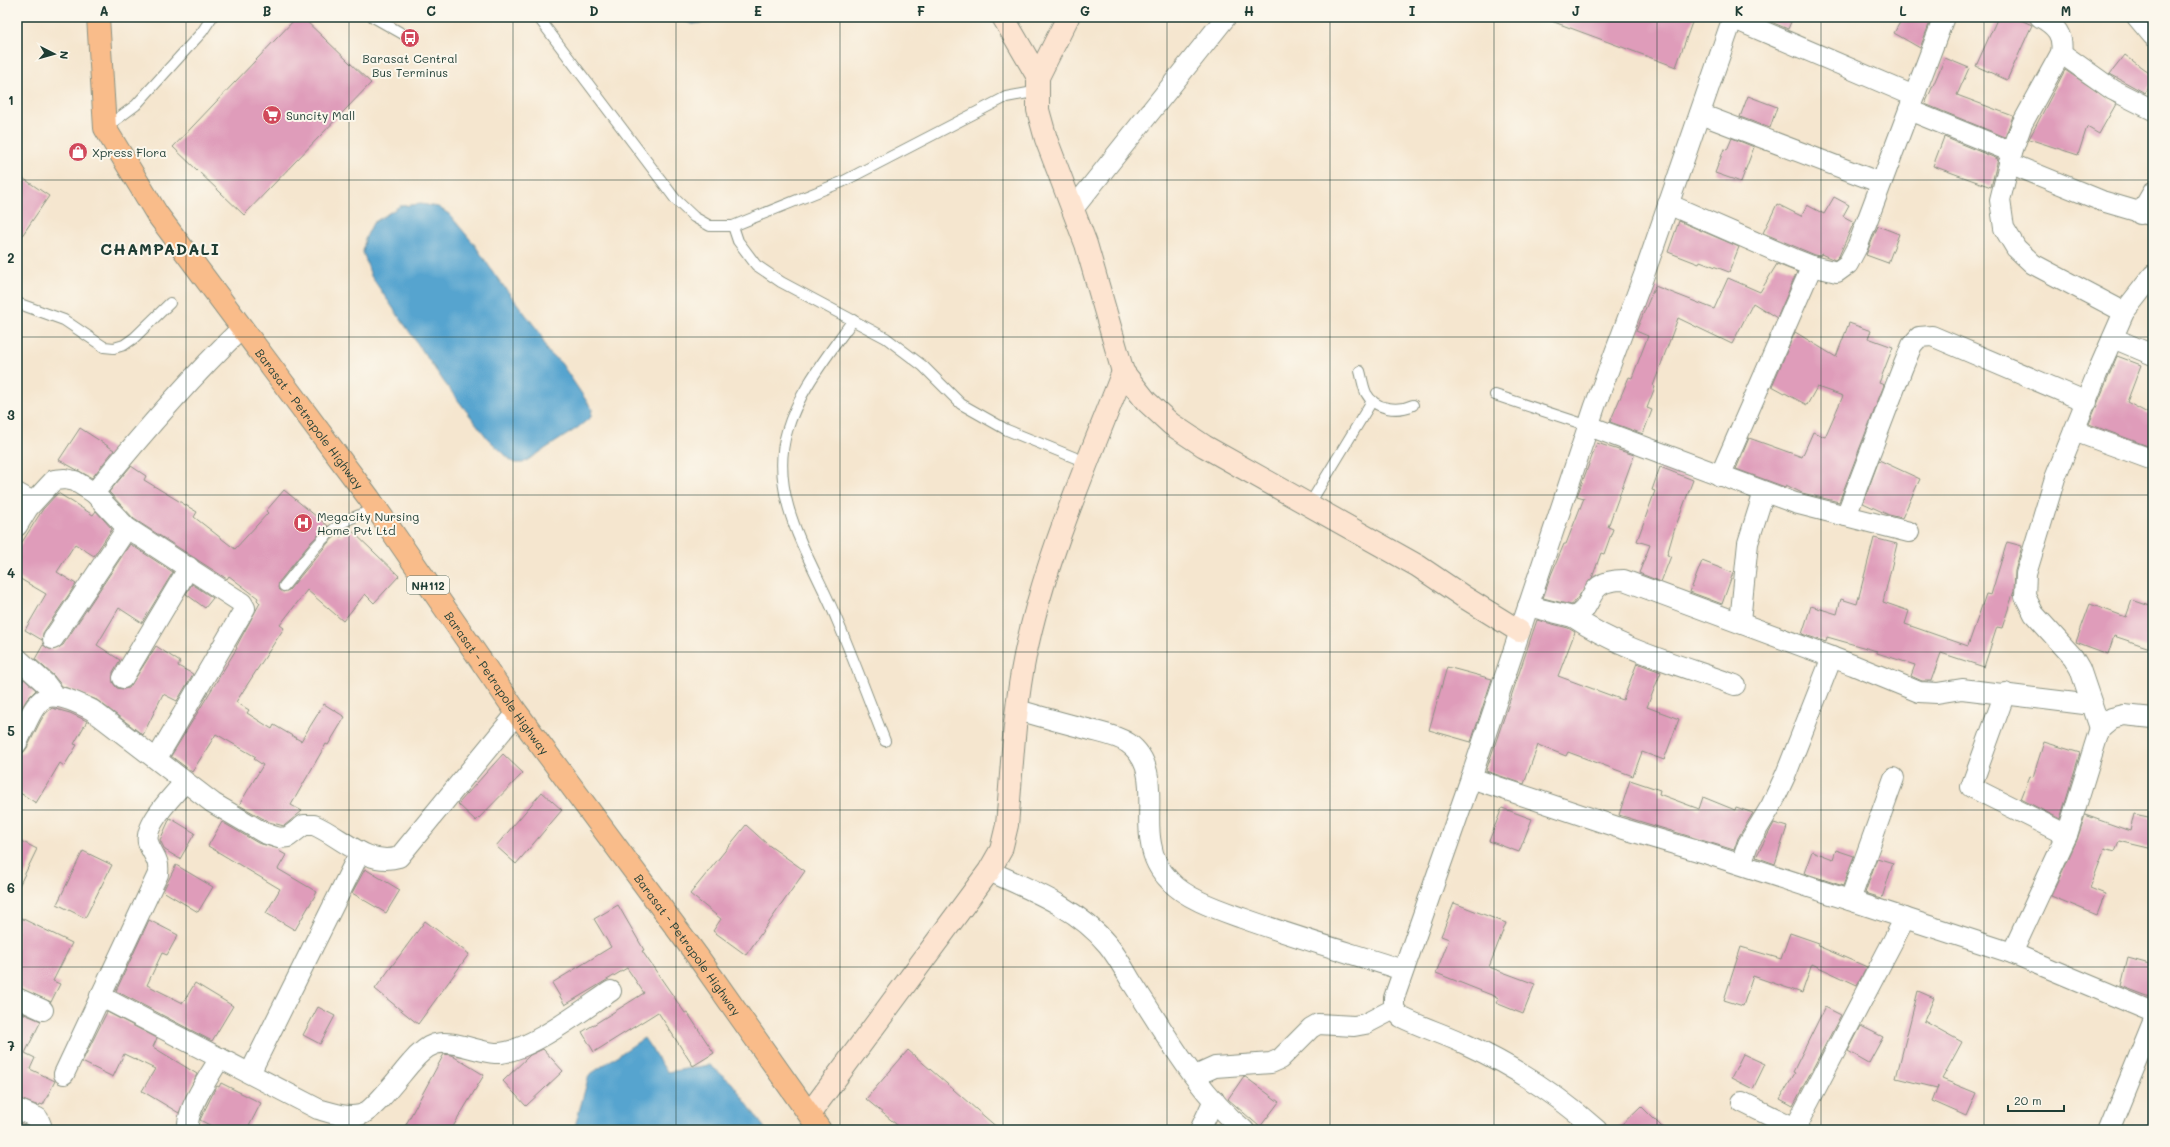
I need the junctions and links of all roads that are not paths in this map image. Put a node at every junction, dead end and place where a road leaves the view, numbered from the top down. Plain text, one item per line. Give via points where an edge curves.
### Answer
1 (98, 17) edge
2 (212, 17) edge
3 (373, 17) edge
4 (538, 17) edge
5 (1003, 17) edge
6 (1068, 17) edge
7 (1226, 17) edge
8 (1944, 17) edge
9 (2040, 17) edge
10 (2136, 17) edge
11 (1732, 18) edge
12 (2153, 36) edge
13 (410, 38) dead end
14 (2061, 54) junction
15 (1038, 84) junction
16 (1912, 103) junction
17 (2153, 110) edge
18 (1700, 114) junction
19 (105, 128) junction
20 (2011, 157) junction
21 (1881, 184) junction
22 (2153, 192) edge
23 (1668, 204) junction
24 (1073, 209) junction
25 (2147, 215) edge
26 (733, 226) junction
27 (1812, 266) junction
28 (2153, 275) edge
29 (17, 303) edge
30 (170, 303) dead end
31 (2124, 312) junction
32 (854, 320) junction
33 (242, 328) junction
34 (2113, 338) junction
35 (2153, 355) edge
36 (1123, 372) junction
37 (1360, 372) dead end
38 (1495, 395) dead end
39 (1372, 400) junction
40 (2087, 402) junction
41 (1414, 404) dead end
42 (1589, 426) junction
43 (2074, 431) junction
44 (2153, 460) edge
45 (1088, 462) junction
46 (1720, 476) junction
47 (1764, 492) junction
48 (94, 493) junction
49 (25, 498) edge
50 (1309, 505) junction
51 (376, 509) junction
52 (1846, 516) junction
53 (17, 526) edge
54 (127, 528) junction
55 (1909, 532) dead end
56 (189, 567) junction
57 (284, 586) dead end
58 (1528, 606) junction
59 (1572, 617) junction
60 (1740, 622) junction
61 (1519, 631) junction
62 (54, 638) dead end
63 (1832, 657) junction
64 (17, 658) edge
65 (123, 678) dead end
66 (1736, 685) dead end
67 (2005, 693) junction
68 (55, 696) junction
69 (2092, 704) junction
70 (1018, 710) junction
71 (517, 713) junction
72 (2153, 718) edge
73 (2100, 728) junction
74 (885, 741) dead end
75 (17, 743) edge
76 (157, 758) junction
77 (1471, 778) junction
78 (1894, 778) dead end
79 (184, 782) junction
80 (2067, 834) junction
81 (360, 852) junction
82 (1741, 864) junction
83 (989, 871) junction
84 (1850, 900) junction
85 (1905, 918) junction
86 (2012, 953) junction
87 (1403, 970) junction
88 (612, 991) dead end
89 (100, 996) junction
90 (17, 998) edge
91 (1394, 1009) junction
92 (43, 1010) dead end
93 (2153, 1012) edge
94 (2153, 1022) edge
95 (220, 1058) junction
96 (250, 1073) junction
97 (64, 1074) dead end
98 (1195, 1076) junction
99 (1214, 1100) junction
100 (1742, 1102) dead end
101 (17, 1109) edge
102 (815, 1121) edge
103 (1797, 1129) edge
104 (38, 1130) edge
105 (188, 1130) edge
106 (1200, 1130) edge
107 (1244, 1130) edge
108 (1597, 1130) edge
109 (2109, 1130) edge

1 - 19 highway, Barasat - Petrapole Highway / NH112
2 - 19 lane via 202,32 136,105
3 - 13 lane
4 - 26 lane via 676,200 694,217 710,226
5 - 15 street
6 - 15 street
7 - 24 street
8 - 16 street
9 - 14 street via 2058,31 2063,42
10 - 12 street
11 - 16 street
11 - 18 street
14 - 17 street via 2113,90
14 - 20 street via 2022,124
15 - 24 street via 1038,110 1046,139
15 - 26 lane via 1006,97 842,182
16 - 20 street
16 - 21 street
18 - 21 street
18 - 23 street
19 - 33 highway, Barasat - Petrapole Highway / NH112 via 157,214
20 - 25 street via 2102,201
20 - 31 street via 2000,200 2004,228 2016,248 2033,264
21 - 27 street via 1848,264 1838,272
22 - 25 street
23 - 27 street
23 - 42 street
24 - 36 street via 1086,244
26 - 32 lane via 738,241 756,265 781,282
27 - 46 street
28 - 31 street
29 - 30 lane via 64,320 104,347 114,348 134,338
31 - 34 street
32 - 45 lane via 906,352 961,404 981,417
32 - 74 lane via 819,368 798,404 787,432 782,460 784,488 806,556 837,619
33 - 48 street via 152,421
33 - 51 highway, Barasat - Petrapole Highway / NH112
34 - 35 street
34 - 40 street
36 - 45 street
36 - 50 street via 1146,401 1171,424 1204,446
37 - 39 lane via 1367,394
38 - 42 lane
39 - 41 lane via 1394,410 1401,410
39 - 50 lane
40 - 43 street
40 - 52 street via 1932,336 1920,337 1912,344
42 - 46 street
42 - 58 street
43 - 44 street
43 - 69 street via 2055,478 2033,547 2026,574 2025,596 2034,614 2069,652 2080,669
45 - 70 street via 1053,555 1038,604 1025,657
46 - 47 street
47 - 52 street
47 - 60 street via 1748,543
48 - 49 street via 75,481 65,479 54,480
48 - 54 street
49 - 53 street
50 - 61 street via 1418,566
51 - 57 lane via 338,525
51 - 71 highway, Barasat - Petrapole Highway / NH112
52 - 55 street
54 - 56 street
54 - 62 street
56 - 65 street
56 - 76 street via 242,603 245,608
58 - 59 street
58 - 61 street
59 - 60 street via 1582,610 1599,585 1610,580 1624,580
59 - 66 street via 1595,632 1631,647
60 - 63 street
61 - 77 street
63 - 67 street via 1919,692 1938,693 1962,688
63 - 82 street via 1786,774 1771,806 1748,844
64 - 68 street via 46,684
67 - 69 street
67 - 80 street via 1971,787
68 - 75 street via 44,697 35,705
68 - 76 street via 71,699 92,710
69 - 73 street
70 - 83 street via 1007,825 1001,850
70 - 87 street via 1110,736 1127,742 1139,752 1149,784 1151,845 1159,867 1171,883 1206,904 1262,925
71 - 81 street via 399,857 377,860
71 - 102 highway, Barasat - Petrapole Highway / NH112 via 698,957
72 - 73 street via 2124,714 2112,718
73 - 80 street
76 - 79 street
77 - 82 street via 1617,827
77 - 87 street
78 - 84 street
79 - 81 street via 212,803 264,833 279,838 288,837 304,825 314,825
79 - 89 street via 148,831 149,845 157,857 158,874
80 - 86 street
81 - 96 street
82 - 84 street
83 - 98 street via 1046,896 1104,941
83 - 102 street
84 - 85 street
85 - 86 street
85 - 103 street
86 - 93 street
87 - 91 street via 1394,998
88 - 96 street via 533,1041 510,1052 494,1053 454,1044 434,1044 416,1057 376,1103 361,1115 340,1116 318,1109
89 - 95 street
89 - 97 street
90 - 92 street
91 - 98 street via 1365,1024 1318,1024 1280,1059 1271,1063 1215,1067
91 - 108 street via 1412,1023 1465,1044 1516,1070 1572,1107
94 - 109 street
95 - 96 street
95 - 105 street via 194,1105 189,1117
98 - 99 street
99 - 106 street
99 - 107 street via 1227,1116
100 - 103 street
101 - 104 street via 38,1118 41,1125

